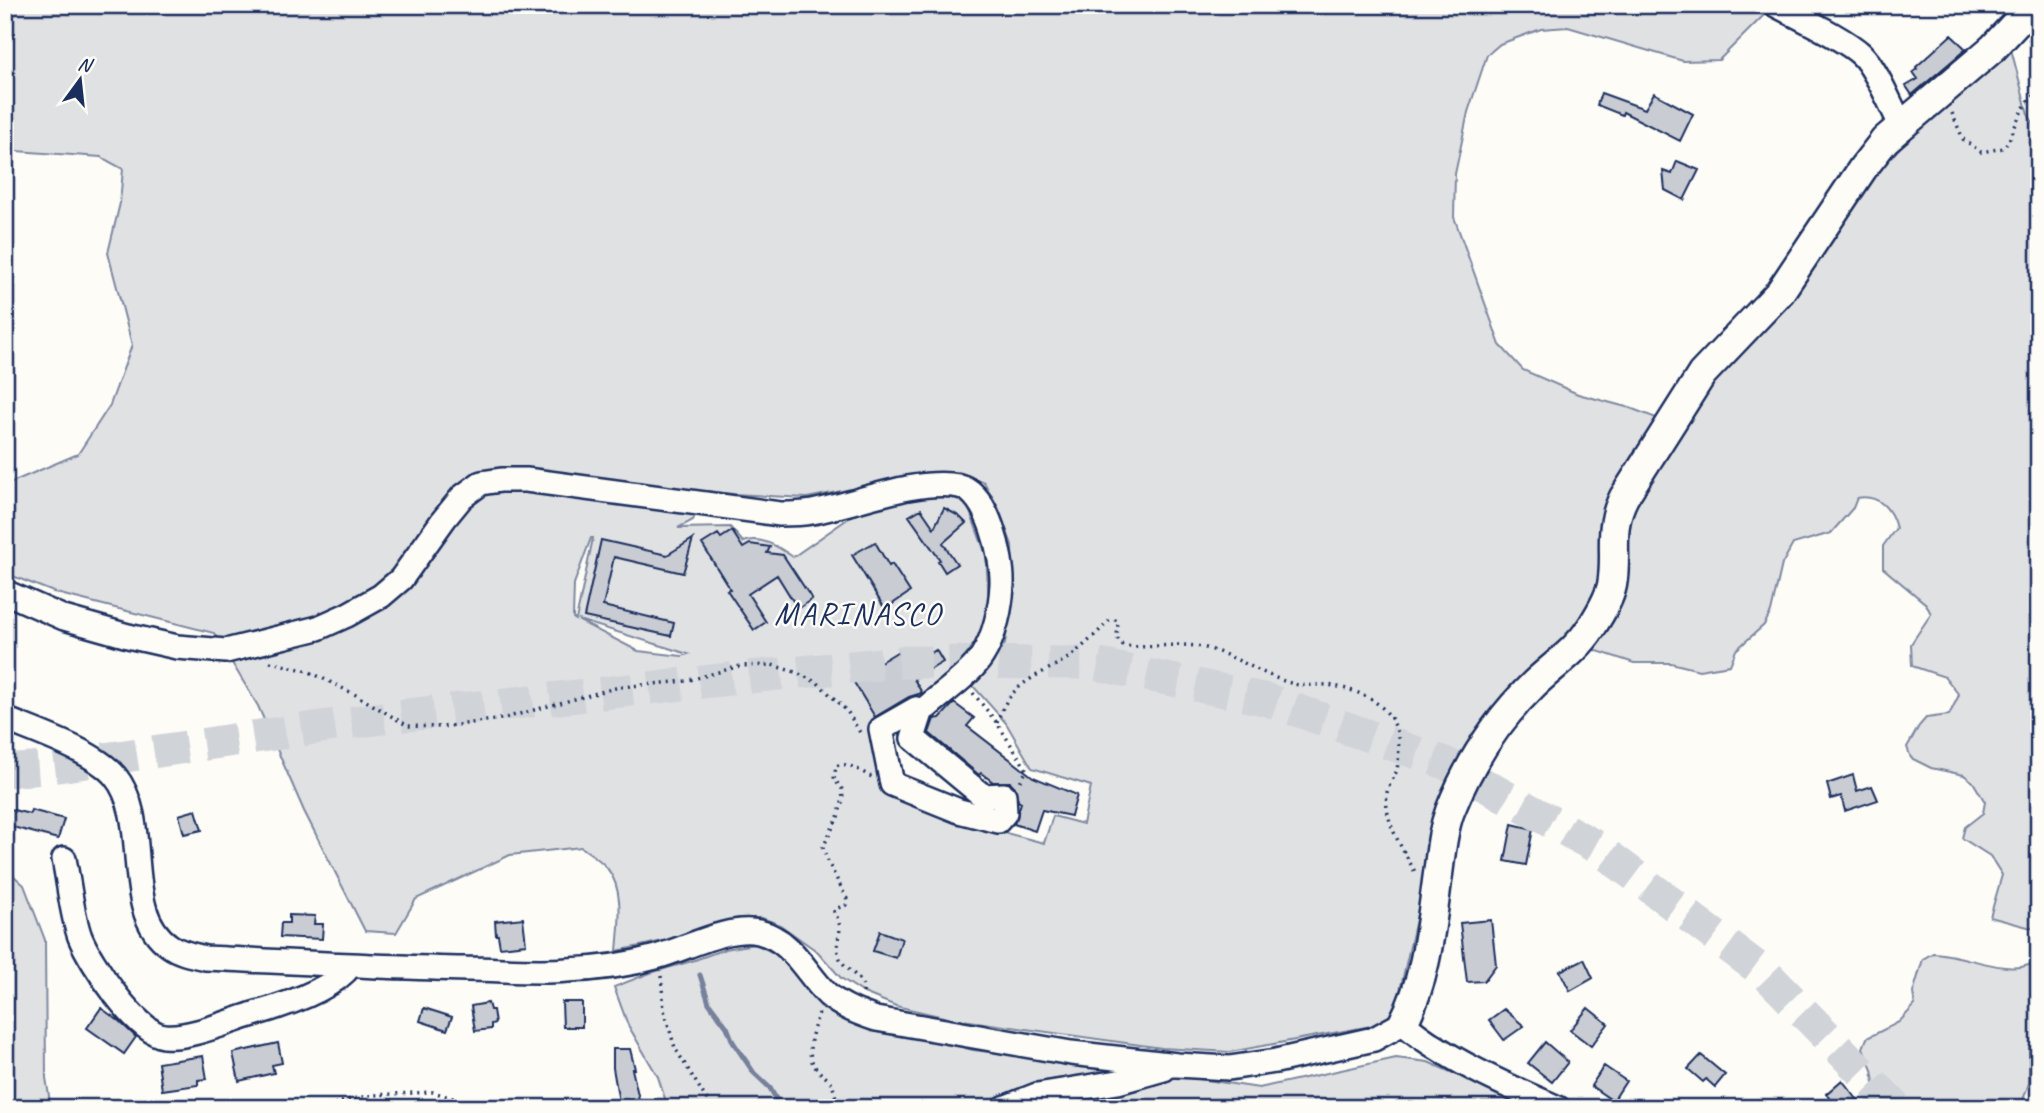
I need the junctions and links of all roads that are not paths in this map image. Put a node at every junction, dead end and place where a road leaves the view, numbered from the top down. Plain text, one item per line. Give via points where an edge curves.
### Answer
1 (1776, 5) edge
2 (2029, 5) edge
3 (1901, 125) junction
4 (5, 592) edge
5 (928, 707) dead end
6 (5, 719) edge
7 (1004, 795) joint
8 (64, 859) dead end
9 (350, 966) junction
10 (1404, 1023) junction
11 (1177, 1065) junction
12 (1503, 1083) junction
13 (1004, 1108) edge
14 (1520, 1108) edge
15 (1558, 1108) edge

1 - 3 street via 1862,55
2 - 3 main road via 1993,48
3 - 10 main road via 1863,168 1780,292 1702,374 1680,406 1618,508 1613,584 1590,629 1575,649 1517,701 1482,747 1459,791 1441,843 1422,972
4 - 5 street via 64,618 128,636 226,651 318,628 381,596 401,579 462,497 481,484 526,480 780,514 810,512 917,488 961,486 976,495 988,516 1002,583 991,638 981,658
6 - 9 street via 83,753 116,777 134,825 146,916 170,946 205,958
7 - 7 street via 983,796 912,738 921,713 916,709 881,729 892,784 959,811 999,821 1005,813
8 - 9 street via 79,935 90,958 126,1008 162,1037 275,1008 330,985
9 - 11 street via 566,971 656,957 747,931 780,941 828,995 876,1019 1071,1053
10 - 11 street via 1374,1039 1276,1061 1229,1068
10 - 12 street via 1433,1046
11 - 13 street via 1118,1082 1037,1095
12 - 14 street
12 - 15 street

